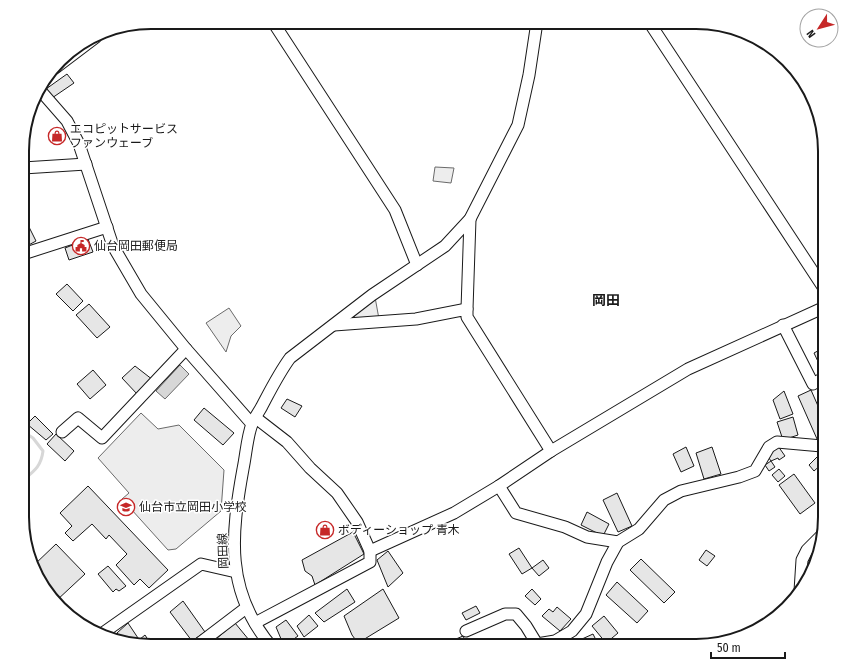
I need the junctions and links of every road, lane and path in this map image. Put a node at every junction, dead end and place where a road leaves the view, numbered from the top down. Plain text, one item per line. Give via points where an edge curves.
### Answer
1 (278, 29) edge
2 (536, 29) edge
3 (655, 29) edge
4 (43, 94) edge
5 (86, 164) junction
6 (29, 168) edge
7 (470, 219) junction
8 (107, 227) junction
9 (29, 252) edge
10 (416, 265) junction
11 (818, 279) edge
12 (467, 309) junction
13 (818, 310) edge
14 (334, 325) junction
15 (783, 325) junction
16 (186, 349) junction
17 (818, 381) edge
18 (254, 421) junction
19 (62, 432) dead end
20 (818, 445) edge
21 (551, 451) junction
22 (499, 486) junction
23 (816, 541) edge
24 (618, 542) junction
25 (370, 551) junction
26 (236, 572) junction
27 (801, 578) edge
28 (246, 608) junction
29 (255, 623) junction
30 (106, 631) edge
31 (466, 632) dead end
32 (205, 639) edge
33 (266, 639) edge
34 (533, 639) edge
35 (561, 639) edge

1 - 10 street via 395,210
2 - 7 street via 530,75 518,125
3 - 11 street
4 - 5 street via 67,121
5 - 6 street
5 - 8 street
7 - 10 street, 岡田線 via 445,246
7 - 12 street
8 - 9 street
8 - 16 street via 113,246 141,294
10 - 14 street, 岡田線
12 - 14 street via 416,319
12 - 21 street via 467,317
13 - 15 street
14 - 18 street, 岡田線 via 290,358
15 - 17 street via 813,384
15 - 21 street via 688,369
16 - 18 street
16 - 19 street via 102,438 78,418
18 - 25 street via 287,442 337,493 357,522
18 - 26 street, 岡田線 via 236,516 233,547
20 - 24 street via 778,442 769,446 755,471 680,491 664,500 639,529
21 - 22 street
22 - 24 street via 516,513 565,527 587,537
22 - 25 street via 454,512
23 - 27 street via 802,560
24 - 35 street via 586,614
25 - 29 street via 370,562
26 - 28 street, 岡田線
26 - 30 street via 201,564
28 - 29 street, 岡田線
28 - 32 street
29 - 33 street, 岡田線
31 - 34 street via 505,614 516,614

